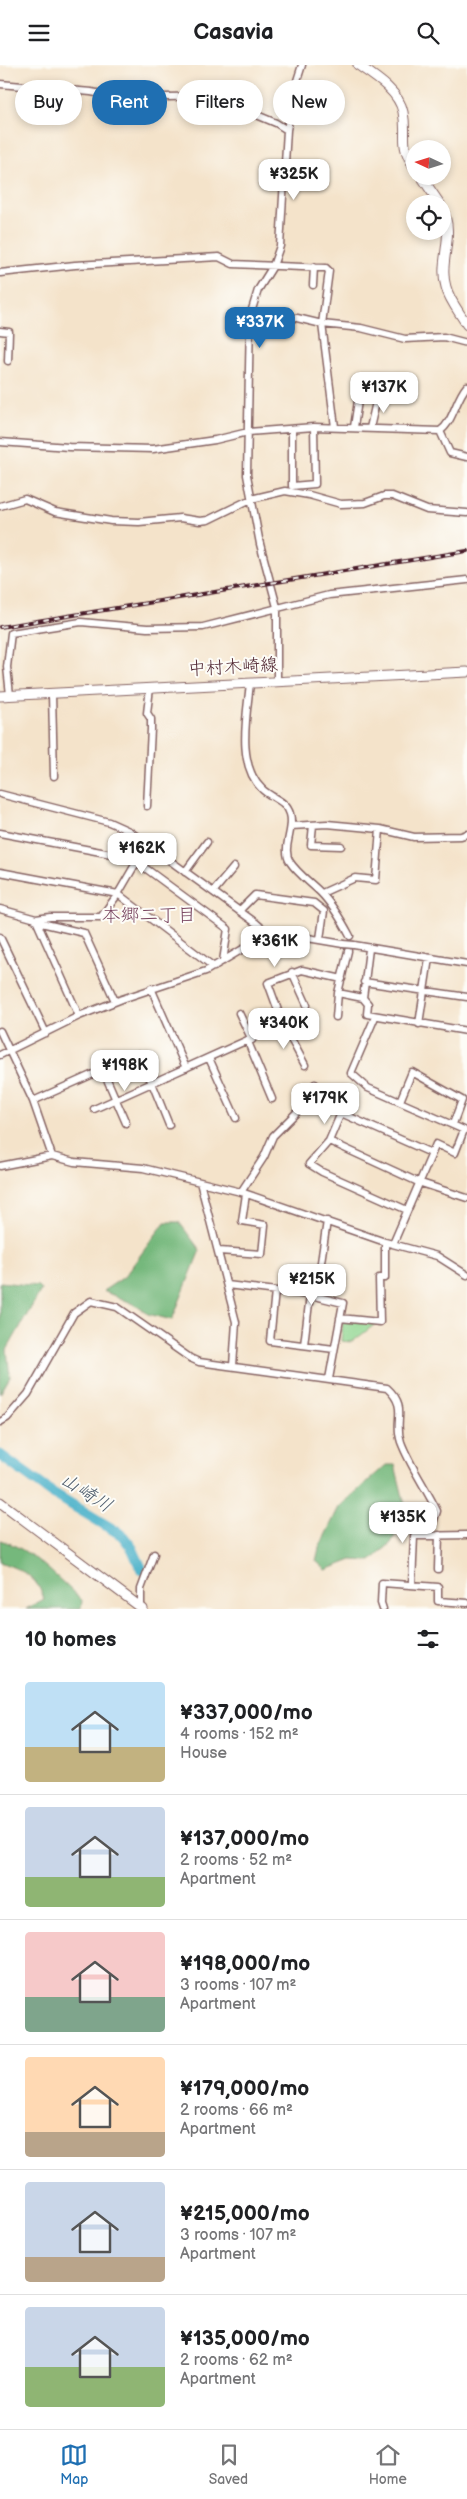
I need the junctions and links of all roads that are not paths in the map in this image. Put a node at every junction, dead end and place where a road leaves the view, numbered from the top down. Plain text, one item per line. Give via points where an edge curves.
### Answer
1 (302, 65) edge
2 (358, 65) edge
3 (0, 84) edge
4 (287, 130) junction
5 (406, 152) edge
6 (448, 240) edge
7 (273, 266) junction
8 (314, 267) junction
9 (0, 273) edge
10 (312, 285) dead end
11 (250, 316) junction
12 (322, 324) junction
13 (467, 325) edge
14 (0, 331) edge
15 (467, 343) edge
16 (8, 361) dead end
17 (467, 386) edge
18 (392, 391) dead end
19 (358, 401) dead end
20 (314, 427) junction
21 (335, 427) junction
22 (354, 427) junction
23 (370, 428) junction
24 (292, 429) junction
25 (248, 431) junction
26 (440, 431) junction
27 (0, 441) edge
28 (467, 457) edge
29 (292, 489) junction
30 (251, 499) junction
31 (0, 506) edge
32 (467, 513) edge
33 (467, 580) edge
34 (276, 607) junction
35 (0, 645) edge
36 (8, 645) junction
37 (467, 672) edge
38 (277, 681) junction
39 (250, 683) junction
40 (150, 688) junction
41 (52, 694) junction
42 (10, 695) junction
43 (0, 696) edge
44 (54, 776) dead end
45 (0, 794) edge
46 (147, 806) dead end
47 (313, 825) junction
48 (292, 826) junction
49 (380, 829) junction
50 (0, 833) edge
51 (467, 834) edge
52 (207, 841) dead end
53 (147, 844) junction
54 (342, 846) dead end
55 (137, 861) junction
56 (234, 867) dead end
57 (0, 872) edge
58 (186, 872) junction
59 (213, 892) junction
60 (322, 893) junction
61 (118, 894) junction
62 (0, 909) edge
63 (239, 911) junction
64 (36, 921) junction
65 (266, 935) junction
66 (350, 936) dead end
67 (0, 937) edge
68 (320, 939) junction
69 (369, 949) junction
70 (348, 951) dead end
71 (429, 958) junction
72 (222, 961) junction
73 (467, 964) edge
74 (214, 967) junction
75 (292, 972) junction
76 (342, 979) junction
77 (364, 982) junction
78 (151, 988) junction
79 (424, 991) junction
80 (338, 993) junction
81 (467, 997) edge
82 (363, 998) junction
83 (115, 1001) junction
84 (307, 1005) dead end
85 (239, 1013) dead end
86 (80, 1016) junction
87 (336, 1017) dead end
88 (375, 1017) junction
89 (283, 1024) junction
90 (419, 1024) junction
91 (0, 1031) edge
92 (467, 1031) edge
93 (46, 1033) junction
94 (250, 1041) junction
95 (9, 1049) junction
96 (0, 1055) edge
97 (208, 1057) junction
98 (304, 1065) dead end
99 (186, 1069) junction
100 (103, 1070) junction
101 (152, 1083) junction
102 (314, 1084) dead end
103 (350, 1092) dead end
104 (117, 1099) junction
105 (272, 1099) dead end
106 (33, 1101) junction
107 (400, 1101) junction
108 (94, 1109) dead end
109 (341, 1113) junction
110 (236, 1118) dead end
111 (126, 1123) dead end
112 (453, 1124) junction
113 (169, 1125) dead end
114 (329, 1141) junction
115 (431, 1153) junction
116 (52, 1156) junction
117 (0, 1166) edge
118 (200, 1181) junction
119 (418, 1182) junction
120 (244, 1193) junction
121 (467, 1199) edge
122 (407, 1209) junction
123 (327, 1221) junction
124 (384, 1242) junction
125 (393, 1244) junction
126 (219, 1251) junction
127 (334, 1271) dead end
128 (467, 1275) edge
129 (227, 1285) junction
130 (275, 1291) junction
131 (310, 1295) junction
132 (340, 1318) junction
133 (304, 1345) junction
134 (334, 1349) junction
135 (234, 1366) junction
136 (328, 1379) junction
137 (0, 1422) edge
138 (0, 1502) edge
139 (428, 1535) junction
140 (438, 1535) junction
141 (467, 1535) edge
142 (154, 1554) dead end
143 (438, 1569) dead end
144 (412, 1585) junction
145 (467, 1603) edge
146 (142, 1608) edge
147 (383, 1609) edge

1 - 4 street
2 - 5 main road via 391,91 402,107
3 - 4 street via 125,98 211,96
4 - 7 street via 280,246
6 - 13 main road via 446,287
7 - 8 street
7 - 9 street via 233,264 219,257 75,265
7 - 11 street via 258,290
8 - 10 street
8 - 12 street via 329,271
11 - 12 street via 297,317
11 - 25 street
12 - 15 street via 361,328 405,339 444,337
12 - 21 street
14 - 16 street via 9,332
17 - 26 street via 447,426
18 - 23 street via 379,389
19 - 22 street
20 - 21 street
20 - 24 street
20 - 29 street via 315,484
21 - 22 street
22 - 23 street
23 - 26 street
24 - 25 street
24 - 29 street
25 - 27 street via 215,441 153,449
25 - 30 street via 247,475
26 - 28 street via 450,453
29 - 30 street
29 - 32 street via 341,504 365,503 392,496 428,510
30 - 31 street via 200,521 180,518 111,521 54,512 25,499
30 - 34 street
33 - 34 street via 328,595
34 - 36 street via 203,627 147,628 80,622 49,626 11,633
34 - 38 street
35 - 36 street
36 - 42 street
37 - 38 main road, 中村木崎線
38 - 39 main road, 中村木崎線
39 - 40 main road, 中村木崎線
39 - 48 street via 246,759 259,786 288,808
40 - 41 main road, 中村木崎線
40 - 46 street
41 - 42 main road, 中村木崎線
41 - 44 street
42 - 43 main road, 中村木崎線
45 - 53 street via 109,822 130,831
47 - 48 street
47 - 49 street via 358,825
47 - 54 street via 311,845
48 - 60 street via 287,847 289,862
49 - 51 street via 414,837
49 - 60 street via 376,880 355,878
50 - 55 street
52 - 58 street
53 - 55 street
53 - 58 street
55 - 61 street
55 - 72 street via 228,929
56 - 59 street
57 - 61 street
58 - 59 street
59 - 63 street
60 - 66 street
61 - 64 street via 101,917 50,917
61 - 74 street
62 - 64 street
63 - 65 street
63 - 68 street via 255,895 314,903 324,911
64 - 83 street via 84,933
64 - 86 street
65 - 68 street
65 - 72 street
67 - 93 street
68 - 69 street, bridge
69 - 71 street
69 - 77 street
70 - 76 street
71 - 73 street
71 - 79 street
72 - 74 street
74 - 78 street
75 - 76 street via 302,970
75 - 84 street
75 - 89 street via 268,983
76 - 80 street
77 - 79 street
77 - 82 street
78 - 83 street
78 - 99 street
79 - 81 street
79 - 90 street
80 - 82 street
80 - 87 street
82 - 88 street via 368,1004 367,1014
83 - 86 street
85 - 94 street
86 - 93 street
88 - 90 street
88 - 107 street via 351,1073 368,1088
89 - 94 street
89 - 98 street
90 - 92 street
91 - 95 street
93 - 95 street
94 - 97 street
94 - 105 street
95 - 96 street
95 - 106 street
97 - 99 street
97 - 110 street
99 - 101 street
100 - 101 street via 138,1054
100 - 104 street
100 - 106 street
101 - 104 street
101 - 113 street
102 - 120 street via 303,1106 273,1136
103 - 109 street
104 - 108 street
104 - 111 street
106 - 116 street
107 - 112 street
107 - 112 street via 412,1072 462,1100
109 - 114 street
109 - 115 street
112 - 115 street via 464,1130 455,1153 436,1144
114 - 119 street
114 - 122 street via 309,1164
115 - 119 street
116 - 117 street
116 - 118 street via 74,1162 143,1168
118 - 120 street
118 - 126 street
119 - 121 street
119 - 122 street
120 - 123 street
120 - 126 street via 242,1221 265,1225 262,1254
122 - 125 street
123 - 124 street
123 - 127 street via 320,1269
124 - 125 street
124 - 132 street via 386,1278 380,1278 380,1322
125 - 128 street via 437,1256
126 - 129 street
129 - 130 street
129 - 135 street via 236,1322
130 - 131 street
130 - 133 street via 270,1341
131 - 132 street via 342,1303
131 - 133 street
132 - 134 street
133 - 134 street
134 - 136 street
135 - 136 street
135 - 137 street via 190,1359 117,1307 91,1301 74,1313 28,1394 8,1418
136 - 139 street via 379,1385 398,1399 401,1441 437,1511
138 - 146 main road
139 - 140 street
139 - 144 street via 414,1537
140 - 141 street
140 - 143 street
142 - 146 street via 141,1589
144 - 145 street via 438,1587 438,1601
144 - 147 street via 382,1583 380,1603

